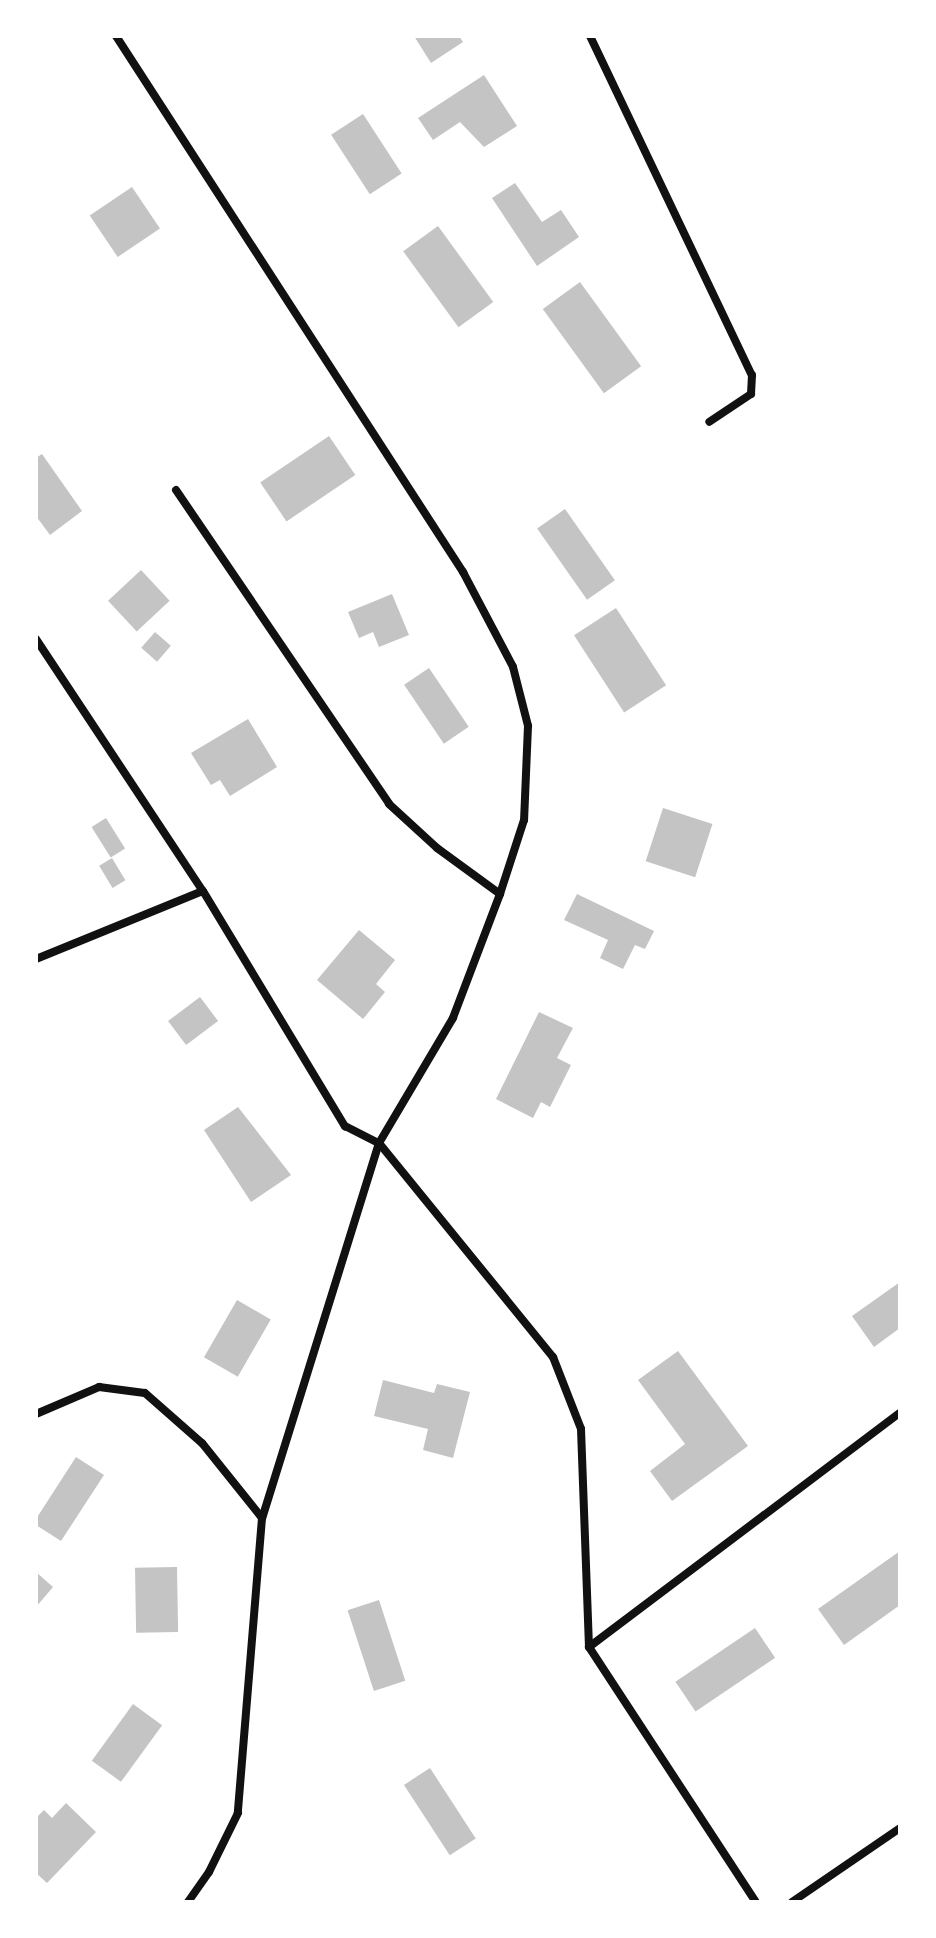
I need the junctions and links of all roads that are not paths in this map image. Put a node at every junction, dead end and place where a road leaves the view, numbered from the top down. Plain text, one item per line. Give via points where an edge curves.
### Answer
1 (116, 36) edge
2 (590, 36) edge
3 (709, 422) dead end
4 (176, 490) dead end
5 (36, 639) edge
6 (203, 891) junction
7 (500, 894) junction
8 (36, 959) edge
9 (379, 1143) junction
10 (900, 1413) edge
11 (36, 1414) edge
12 (262, 1518) junction
13 (589, 1647) junction
14 (900, 1828) edge
15 (188, 1902) edge
16 (756, 1902) edge
17 (792, 1902) edge

1 - 7 street via 463,572 513,667 528,726 524,820
2 - 3 street via 752,375 751,394
4 - 7 street via 389,804
5 - 6 street
6 - 8 street
6 - 9 street via 345,1126
7 - 9 street via 453,1018
9 - 12 street
9 - 13 street via 553,1357 581,1429
10 - 13 street
11 - 12 street via 99,1387 145,1393 202,1443
12 - 15 street via 238,1813
13 - 16 street
14 - 17 street

